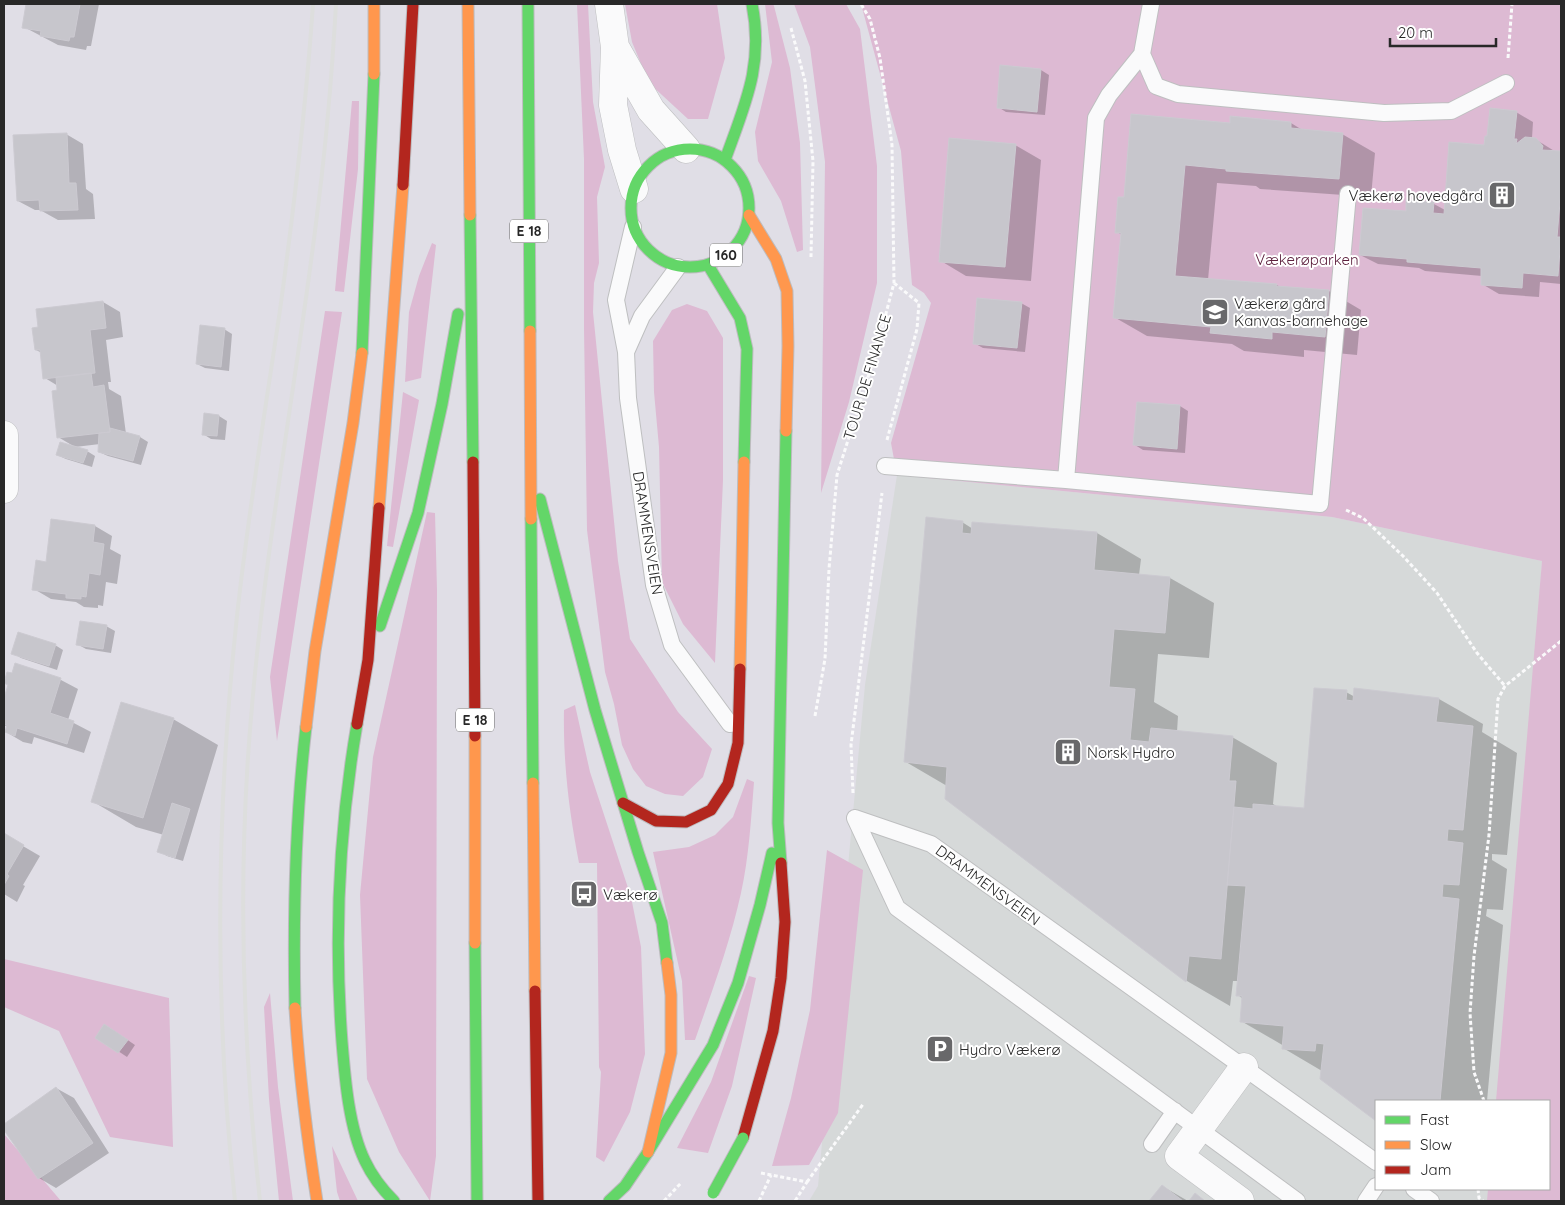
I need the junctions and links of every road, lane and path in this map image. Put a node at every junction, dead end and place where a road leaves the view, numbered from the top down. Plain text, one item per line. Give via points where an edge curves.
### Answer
1 (374, 4) edge
2 (413, 4) edge
3 (468, 4) edge
4 (528, 4) edge
5 (609, 4) edge
6 (752, 4) edge
7 (861, 4) edge
8 (1151, 4) edge
9 (1512, 4) edge
10 (615, 48) junction
11 (1142, 54) junction
12 (1506, 83) joint
13 (686, 149) junction
14 (726, 160) junction
15 (634, 189) junction
16 (1348, 194) dead end
17 (749, 215) junction
18 (633, 227) junction
19 (398, 250) junction
20 (470, 251) junction
21 (708, 265) junction
22 (678, 267) junction
23 (894, 283) junction
24 (384, 297) dead end
25 (373, 334) dead end
26 (626, 352) junction
27 (360, 381) junction
28 (4, 435) edge
29 (530, 458) junction
30 (885, 466) junction
31 (1066, 480) junction
32 (4, 489) edge
33 (1320, 504) junction
34 (1561, 641) edge
35 (368, 660) junction
36 (1505, 686) junction
37 (730, 724) dead end
38 (814, 724) dead end
39 (623, 803) junction
40 (854, 818) junction
41 (778, 822) junction
42 (1244, 1067) junction
43 (1484, 1100) edge
44 (864, 1103) dead end
45 (1174, 1111) junction
46 (1199, 1129) junction
47 (1152, 1144) dead end
48 (648, 1152) junction
49 (1375, 1161) edge
50 (771, 1175) dead end
51 (807, 1182) dead end
52 (1375, 1188) edge
53 (1416, 1190) edge
54 (1478, 1190) edge
55 (711, 1197) edge
56 (316, 1201) edge
57 (394, 1201) edge
58 (477, 1201) edge
59 (538, 1201) edge
60 (609, 1201) edge
61 (760, 1201) edge
62 (1240, 1201) edge
63 (1297, 1201) edge
64 (1366, 1201) edge
65 (1432, 1201) edge
66 (1483, 1201) edge

1 - 27 main road via 374,114
2 - 19 main road
3 - 20 main road, E 18
4 - 29 main road, E 18
5 - 10 street
6 - 14 main road via 757,21 758,52 752,84
7 - 23 path, TOUR DE FINANCE via 870,19 880,58 892,145
8 - 11 lane
9 - 12 path
10 - 13 street via 651,110
10 - 15 street via 612,105
11 - 12 lane via 1156,86 1178,94 1384,113 1451,111
11 - 31 lane via 1109,95 1096,118
13 - 14 main road, 160 via 700,149
13 - 15 main road, 160 via 669,152 654,161 641,174
14 - 17 main road, 160 via 744,184 749,199
15 - 18 main road, 160
16 - 33 lane
17 - 21 main road, 160 via 742,237 733,248
17 - 41 main road via 776,259 787,291
18 - 22 main road, 160 via 650,253
18 - 26 lane, DRAMMENSVEIEN via 616,300
19 - 24 main road
19 - 35 main road
20 - 35 main road via 418,513
20 - 58 main road, E 18
21 - 22 main road, 160
21 - 39 main road via 740,318 747,349 738,743 728,784 711,810 686,822 656,821
22 - 26 lane, DRAMMENSVEIEN via 642,316
23 - 30 path via 919,303 917,329 886,444
23 - 38 path, TOUR DE FINANCE via 837,475 825,659
25 - 27 main road
26 - 37 lane, DRAMMENSVEIEN via 628,398 654,585 672,645
27 - 56 main road via 313,669 296,838 297,1034 301,1094
28 - 32 street
29 - 39 main road via 595,710
29 - 59 main road, E 18
30 - 31 lane
30 - 40 path via 852,745
31 - 33 lane
33 - 36 path via 1363,518 1386,540 1436,593
34 - 36 path
35 - 57 main road via 352,753 339,875 338,990 344,1069 353,1124 366,1160
36 - 43 path via 1498,699 1489,835 1470,1005 1474,1072
39 - 48 main road via 662,923 671,994 671,1053
40 - 42 lane, DRAMMENSVEIEN via 931,844
40 - 45 lane via 897,908
41 - 48 main road via 760,905 738,983 713,1045
41 - 55 main road, bridge via 785,922 773,1031 743,1138
42 - 46 street
42 - 49 lane, DRAMMENSVEIEN
44 - 51 path
45 - 46 lane
45 - 47 lane
46 - 62 street via 1179,1156
46 - 63 lane
48 - 60 main road
50 - 61 path
52 - 64 lane
53 - 65 lane
54 - 66 path

